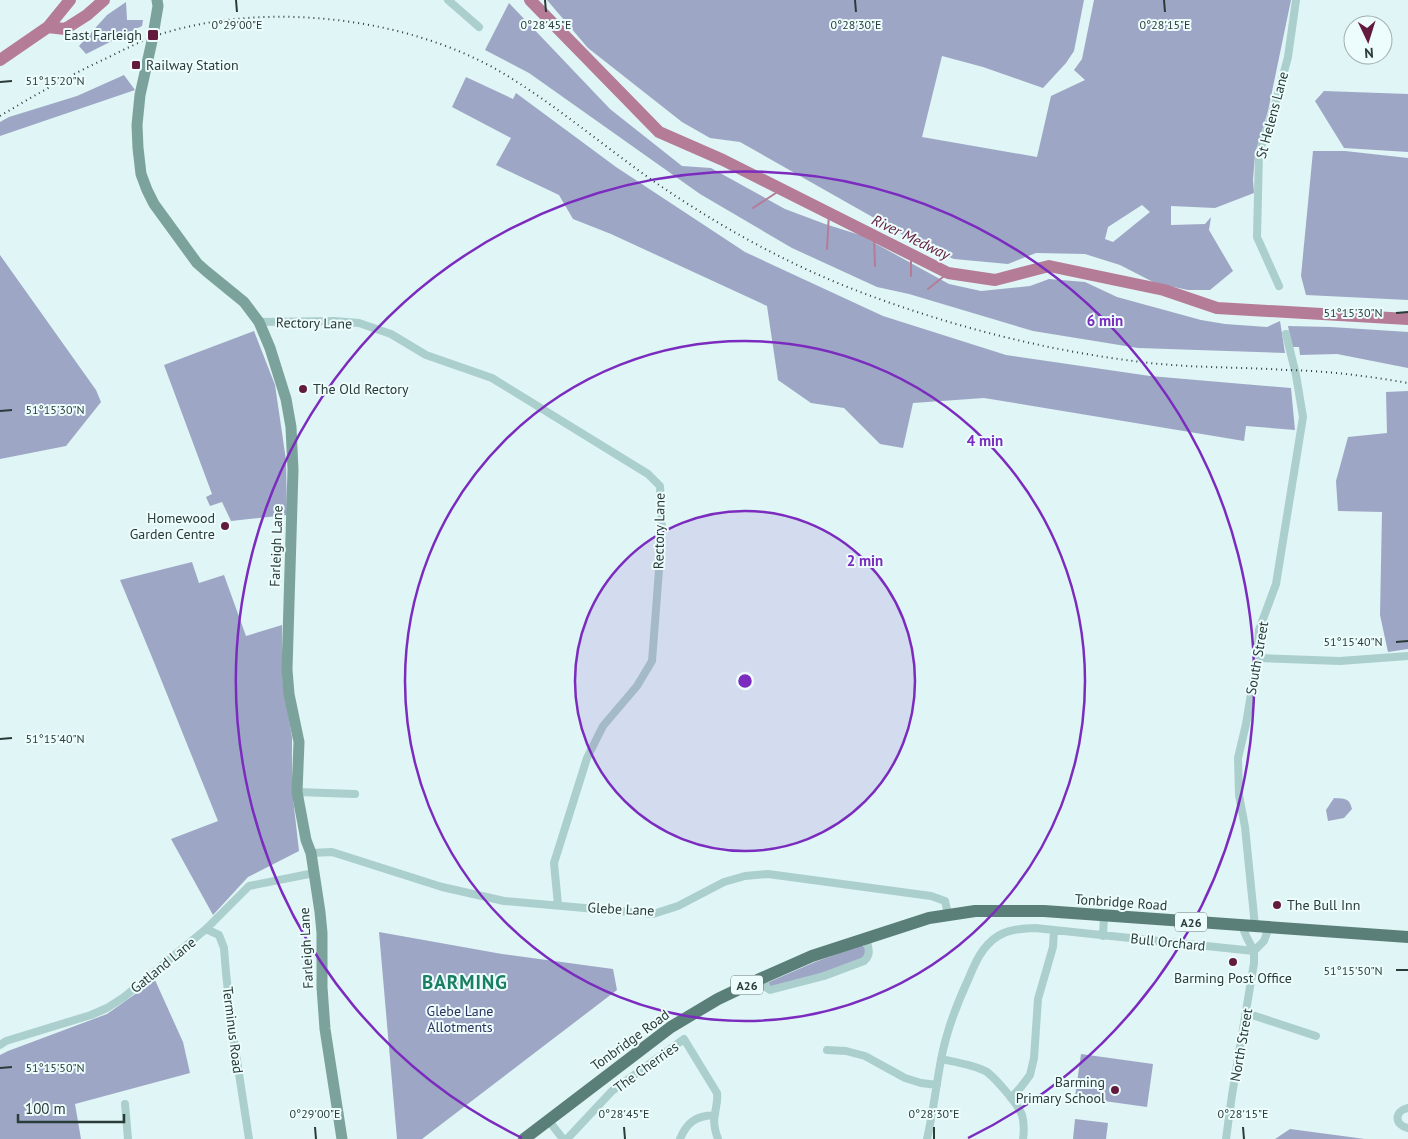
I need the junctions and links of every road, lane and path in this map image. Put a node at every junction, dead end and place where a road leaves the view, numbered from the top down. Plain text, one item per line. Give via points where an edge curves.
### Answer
1 (448, 0) edge
2 (1296, 0) edge
3 (160, 1) edge
4 (479, 27) dead end
5 (1279, 286) dead end
6 (259, 322) junction
7 (1286, 334) dead end
8 (1408, 656) edge
9 (1257, 658) junction
10 (297, 792) junction
11 (355, 794) dead end
12 (311, 853) junction
13 (314, 872) junction
14 (558, 905) junction
15 (948, 914) junction
16 (1104, 915) junction
17 (1249, 926) junction
18 (1268, 927) junction
19 (206, 929) junction
20 (1054, 930) junction
21 (1103, 936) junction
22 (1408, 937) edge
23 (866, 938) junction
24 (1254, 951) junction
25 (762, 978) junction
26 (1246, 1012) junction
27 (1316, 1036) dead end
28 (0, 1045) edge
29 (827, 1050) dead end
30 (941, 1059) junction
31 (937, 1085) junction
32 (1010, 1098) junction
33 (125, 1104) dead end
34 (1408, 1108) edge
35 (714, 1115) junction
36 (549, 1121) junction
37 (1408, 1128) edge
38 (128, 1139) edge
39 (249, 1139) edge
40 (342, 1139) edge
41 (524, 1139) edge
42 (565, 1139) edge
43 (680, 1139) edge
44 (718, 1139) edge
45 (927, 1139) edge
46 (1023, 1139) edge
47 (1226, 1139) edge

1 - 4 street
2 - 5 street, St Helens Lane via 1288,56 1259,153 1257,237
3 - 6 street, Farleigh Lane via 136,125 141,174 154,204 198,263 244,302
6 - 10 street, Farleigh Lane via 286,398 293,448 287,670 299,742
6 - 14 street, Rectory Lane via 359,323 391,334 426,355 492,378 648,474 660,486 662,531 652,661 637,686 603,726 587,758 554,863
7 - 9 street, South Street via 1303,417 1276,584 1259,630
8 - 9 street via 1340,662
9 - 17 street, South Street via 1238,758 1239,795 1246,835
10 - 11 street
10 - 12 street, Farleigh Lane
12 - 13 street, Farleigh Lane
12 - 14 street, Glebe Lane via 332,852 442,887 504,901
13 - 19 street, Gatland Lane via 249,886
13 - 40 street, Farleigh Lane via 322,933 325,1029
14 - 15 street, Glebe Lane via 653,914 678,906 724,882 768,874 931,896 945,901
15 - 16 main road, Tonbridge Road / A26 via 1024,911
15 - 23 main road, Tonbridge Road / A26
16 - 17 main road, Tonbridge Road / A26
16 - 21 street
17 - 18 main road, Tonbridge Road / A26
17 - 24 street via 1246,938
18 - 22 main road, Tonbridge Road / A26
18 - 24 street, North Street via 1264,941
19 - 28 street, Gatland Lane via 108,1008
19 - 39 street, Terminus Road via 219,935 224,948
20 - 21 street, Bull Orchard
20 - 30 street, Bull Orchard via 1012,930 983,949 955,1009
20 - 32 street via 1053,947 1038,999 1030,1075
21 - 24 street, Bull Orchard
23 - 25 main road, Tonbridge Road / A26 via 812,956
23 - 25 street via 870,954 864,961 824,976 770,990
24 - 26 street, North Street
25 - 36 main road, Tonbridge Road / A26 via 671,1027
26 - 27 street
26 - 47 street, North Street
29 - 31 street via 865,1056 905,1078
30 - 31 street, Bull Orchard
30 - 32 street via 987,1072
31 - 45 street, Bull Orchard
32 - 46 street via 1022,1115
33 - 38 street
34 - 37 street via 1398,1115 1400,1125
35 - 42 street, The Cherries via 717,1093 684,1039 612,1091
35 - 43 street via 690,1122
35 - 44 street
36 - 41 main road, Tonbridge Road / A26
36 - 42 street

